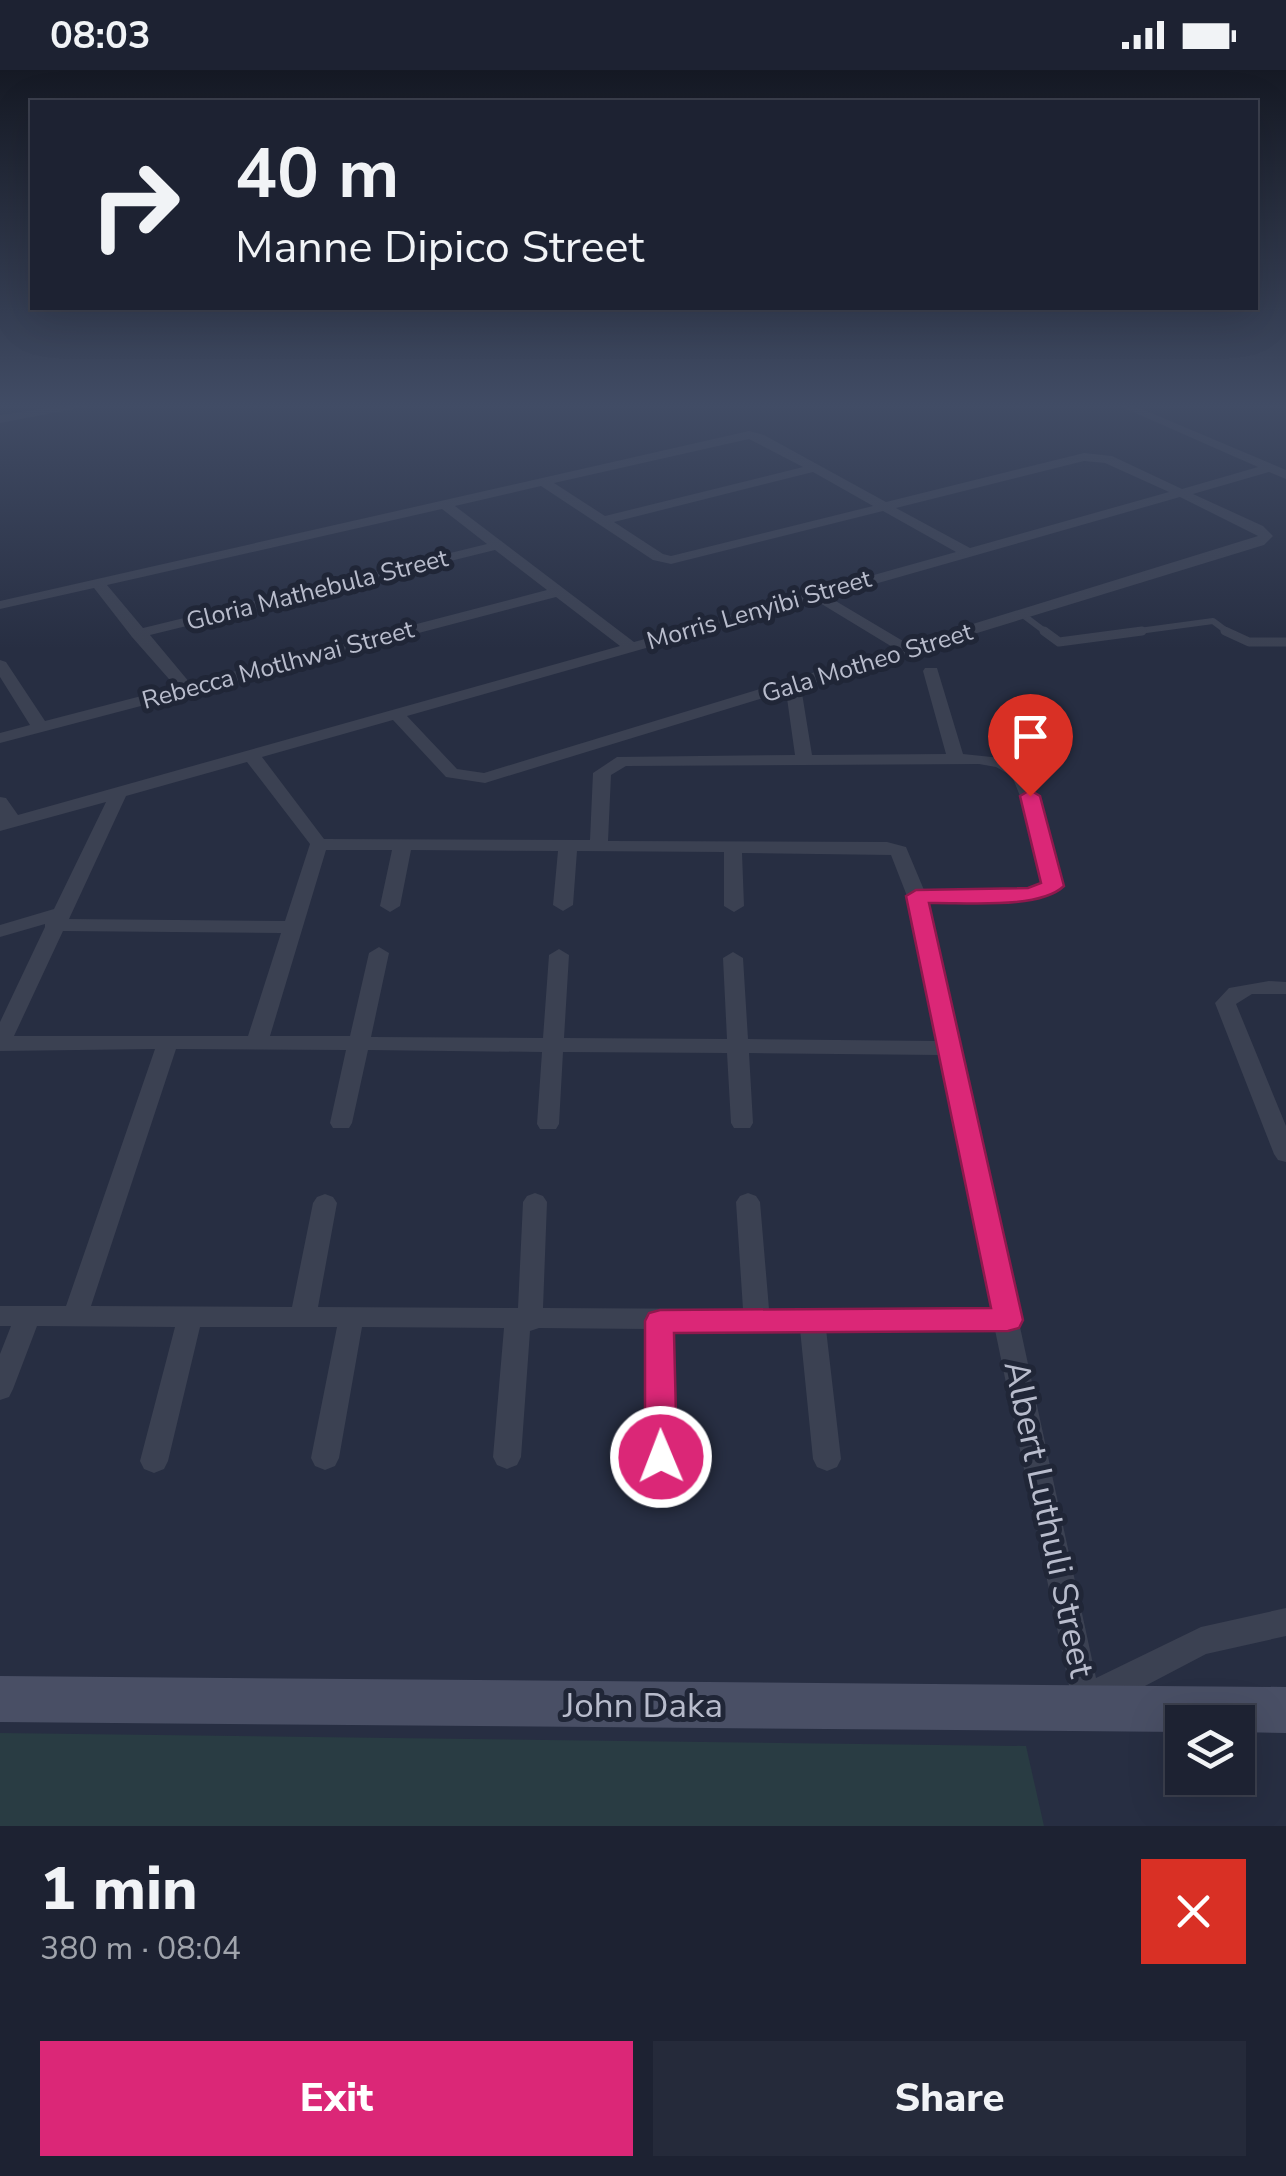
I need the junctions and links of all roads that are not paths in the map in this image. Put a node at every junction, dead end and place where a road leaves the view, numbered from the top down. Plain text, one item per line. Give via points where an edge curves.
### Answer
1 (521, 486) edge
2 (549, 486) edge
3 (742, 486) edge
4 (847, 486) edge
5 (972, 486) edge
6 (1168, 486) edge
7 (1203, 486) edge
8 (1181, 492) junction
9 (444, 504) junction
10 (887, 508) junction
11 (601, 521) junction
12 (496, 546) junction
13 (967, 552) junction
14 (97, 582) junction
15 (556, 592) junction
16 (815, 594) junction
17 (0, 605) edge
18 (1024, 615) junction
19 (137, 634) junction
20 (1286, 642) edge
21 (630, 647) junction
22 (907, 650) junction
23 (0, 666) edge
24 (931, 671) dead end
25 (793, 685) junction
26 (186, 689) junction
27 (396, 714) junction
28 (40, 727) junction
29 (0, 738) edge
30 (251, 755) junction
31 (804, 758) junction
32 (956, 759) junction
33 (119, 792) junction
34 (0, 802) edge
35 (6, 824) edge
36 (403, 843) junction
37 (319, 844) junction
38 (568, 845) junction
39 (599, 845) junction
40 (733, 846) junction
41 (916, 896) junction
42 (563, 904) dead end
43 (390, 906) dead end
44 (734, 906) dead end
45 (57, 919) junction
46 (291, 927) junction
47 (0, 931) edge
48 (379, 954) dead end
49 (559, 955) dead end
50 (733, 958) dead end
51 (1286, 988) edge
52 (168, 1042) junction
53 (256, 1042) junction
54 (360, 1043) junction
55 (0, 1044) edge
56 (553, 1045) junction
57 (736, 1046) junction
58 (949, 1048) junction
59 (1278, 1113) edge
60 (742, 1123) dead end
61 (341, 1124) dead end
62 (548, 1124) dead end
63 (1286, 1154) edge
64 (535, 1202) dead end
65 (748, 1202) dead end
66 (325, 1203) dead end
67 (0, 1316) edge
68 (74, 1316) junction
69 (28, 1317) junction
70 (190, 1318) junction
71 (303, 1319) junction
72 (351, 1320) junction
73 (758, 1320) junction
74 (812, 1320) junction
75 (1008, 1320) junction
76 (524, 1321) junction
77 (660, 1321) junction
78 (0, 1389) edge
79 (661, 1457) dead end
80 (325, 1458) dead end
81 (507, 1458) dead end
82 (827, 1459) dead end
83 (154, 1461) dead end
84 (1286, 1622) edge
85 (0, 1700) edge
86 (1087, 1705) junction
87 (1286, 1710) edge

1 - 9 street
2 - 11 street
3 - 11 street
4 - 10 street
5 - 10 street
6 - 8 street
7 - 8 street, Morris Lenyibi Street
8 - 13 street, Morris Lenyibi Street
8 - 18 street, Gala Motheo Street via 1258,529 1264,539
9 - 12 street
9 - 14 street
10 - 11 street via 678,560 658,558
10 - 13 street
12 - 15 street
12 - 19 street, Gloria Mathebula Street
13 - 16 street, Morris Lenyibi Street
14 - 17 street
14 - 19 street
15 - 21 street
15 - 26 street, Rebecca Motlhwai Street
16 - 21 street, Morris Lenyibi Street
16 - 22 street
18 - 20 lane via 1059,642 1214,621 1234,638
18 - 22 street, Gala Motheo Street
19 - 26 street
21 - 27 street, Morris Lenyibi Street
22 - 25 street, Gala Motheo Street
23 - 28 street
24 - 32 street
25 - 27 street, Gala Motheo Street via 472,779 452,772
25 - 31 street
26 - 28 street, Rebecca Motlhwai Street
27 - 30 street, Morris Lenyibi Street
28 - 29 street, Rebecca Motlhwai Street
30 - 33 street, Morris Lenyibi Street
30 - 37 street
31 - 32 street
31 - 39 street via 614,764 602,773
32 - 41 street via 1001,762 1020,773 1054,883 1030,894
33 - 35 street, Morris Lenyibi Street
33 - 45 street
34 - 35 street
36 - 37 street, Albert Luthuli Street
36 - 38 street, Albert Luthuli Street
36 - 43 street
37 - 46 street
38 - 39 street, Albert Luthuli Street
38 - 42 street
39 - 40 street, Albert Luthuli Street
40 - 41 street, Albert Luthuli Street via 887,848 903,856
40 - 44 street
41 - 58 street, Albert Luthuli Street
45 - 46 street
45 - 47 street
45 - 55 street
46 - 53 street
48 - 54 street
49 - 56 street
50 - 57 street
51 - 59 street via 1239,990 1225,1002
52 - 53 street
52 - 55 street
52 - 68 street
53 - 54 street
54 - 56 street
54 - 61 street
56 - 57 street
56 - 62 street
57 - 58 street
57 - 60 street
58 - 75 street, Albert Luthuli Street
59 - 63 street
64 - 76 street
65 - 73 street
66 - 71 street
67 - 69 street
68 - 69 street
68 - 70 street
69 - 78 street
70 - 71 street
70 - 83 street
71 - 72 street
72 - 76 street
72 - 80 street
73 - 74 street
73 - 77 street
74 - 75 street
74 - 82 street
75 - 86 street, Albert Luthuli Street
76 - 77 street
76 - 81 street
77 - 79 street
84 - 86 street via 1200,1642
85 - 86 street, John Daka
86 - 87 street, John Daka

